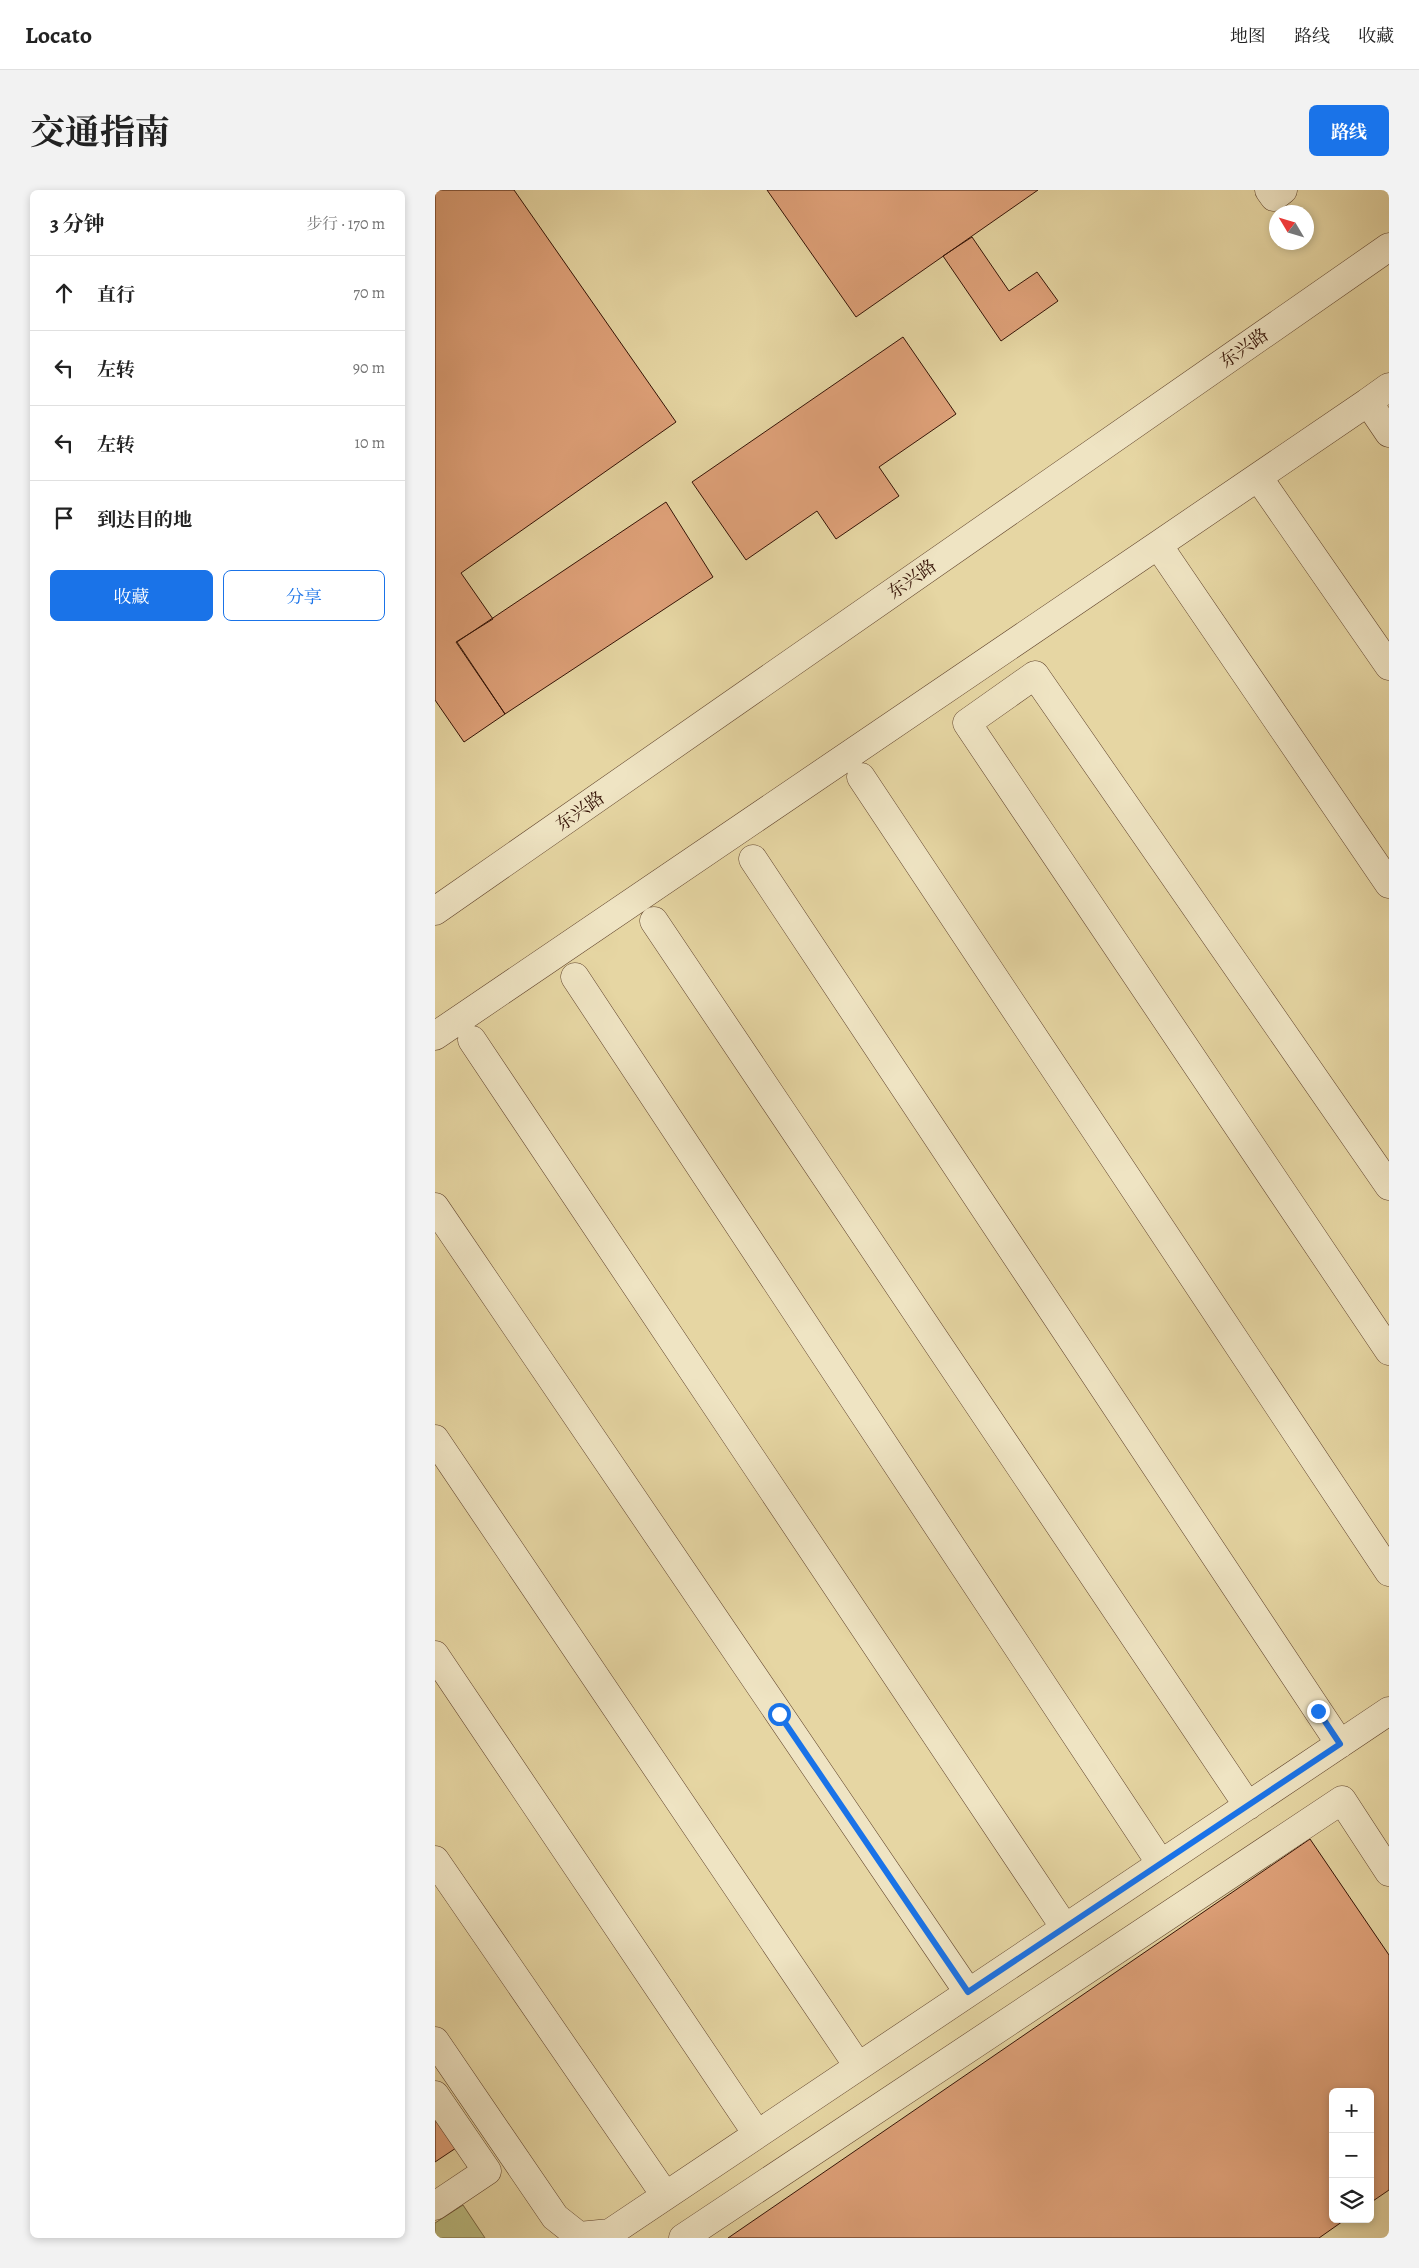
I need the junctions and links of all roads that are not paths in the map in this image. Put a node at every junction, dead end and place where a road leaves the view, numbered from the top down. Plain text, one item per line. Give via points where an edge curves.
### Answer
1 (1269, 190) edge
2 (1283, 190) edge
3 (1389, 247) edge
4 (1389, 387) edge
5 (1368, 402) junction
6 (1389, 433) edge
7 (1258, 477) junction
8 (1158, 545) junction
9 (1389, 666) edge
10 (861, 777) dead end
11 (753, 859) dead end
12 (1389, 884) edge
13 (437, 904) edge
14 (654, 921) dead end
15 (575, 977) dead end
16 (435, 1036) edge
17 (472, 1040) dead end
18 (1389, 1186) edge
19 (435, 1207) edge
20 (1389, 1351) edge
21 (435, 1439) edge
22 (1389, 1572) edge
23 (435, 1655) edge
24 (1389, 1711) edge
25 (1340, 1744) junction
26 (1248, 1806) junction
27 (435, 1860) edge
28 (1161, 1864) junction
29 (1389, 1872) edge
30 (1065, 1928) junction
31 (968, 1992) junction
32 (435, 2041) edge
33 (857, 2066) junction
34 (435, 2095) edge
35 (757, 2134) junction
36 (665, 2195) junction
37 (435, 2206) edge
38 (683, 2238) edge

1 - 2 street via 1274,197
3 - 13 street, 东兴路
4 - 5 street
5 - 6 street
5 - 7 street
7 - 8 street
7 - 9 street
8 - 12 street
8 - 16 street
10 - 22 street
11 - 25 street
14 - 26 street
15 - 28 street
17 - 30 street
18 - 20 street via 1035,675 967,723
19 - 31 street
21 - 33 street
23 - 35 street
24 - 25 street
25 - 26 street
26 - 28 street
27 - 36 street
28 - 30 street
29 - 38 street via 1342,1800
30 - 31 street
31 - 33 street
32 - 36 street via 555,2217 579,2236 609,2233
33 - 35 street
34 - 37 street via 487,2171
35 - 36 street

